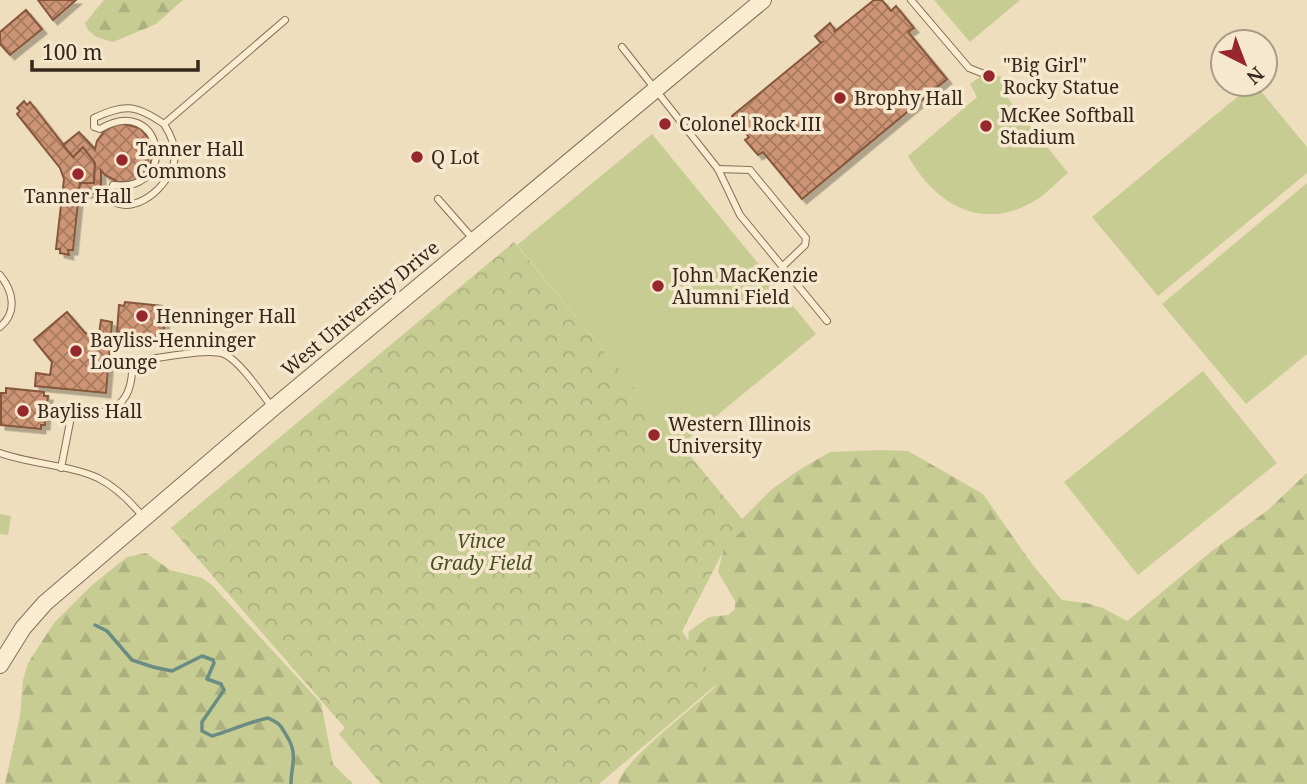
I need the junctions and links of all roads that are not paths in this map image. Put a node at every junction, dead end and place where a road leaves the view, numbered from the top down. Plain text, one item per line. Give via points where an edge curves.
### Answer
1 (763, 0) edge
2 (911, 0) edge
3 (285, 20) dead end
4 (622, 47) dead end
5 (984, 74) dead end
6 (655, 90) junction
7 (164, 124) junction
8 (718, 169) junction
9 (438, 199) dead end
10 (474, 240) junction
11 (782, 267) junction
12 (0, 275) edge
13 (827, 321) dead end
14 (0, 327) edge
15 (132, 360) dead end
16 (150, 360) junction
17 (273, 408) junction
18 (0, 453) edge
19 (61, 468) junction
20 (144, 518) junction
21 (0, 665) edge

1 - 6 street, West University Drive
2 - 5 lane via 970,68
3 - 7 lane
4 - 6 lane
6 - 8 lane
6 - 10 street, West University Drive
7 - 7 lane via 131,107 94,118 94,127 100,129 130,120 149,130 155,142 153,169 136,184 113,185 113,202 141,201 167,178 175,153
8 - 11 lane via 740,215
8 - 11 lane via 750,170 806,238 805,245
9 - 10 lane
10 - 17 street, West University Drive
11 - 13 lane
12 - 14 lane via 11,290 12,301
15 - 16 lane
16 - 17 lane via 187,353 223,354
16 - 19 lane via 132,373 128,394 114,410 71,417
17 - 20 street, West University Drive
18 - 19 lane
19 - 20 lane via 97,478 128,499
20 - 21 street, West University Drive via 45,603

